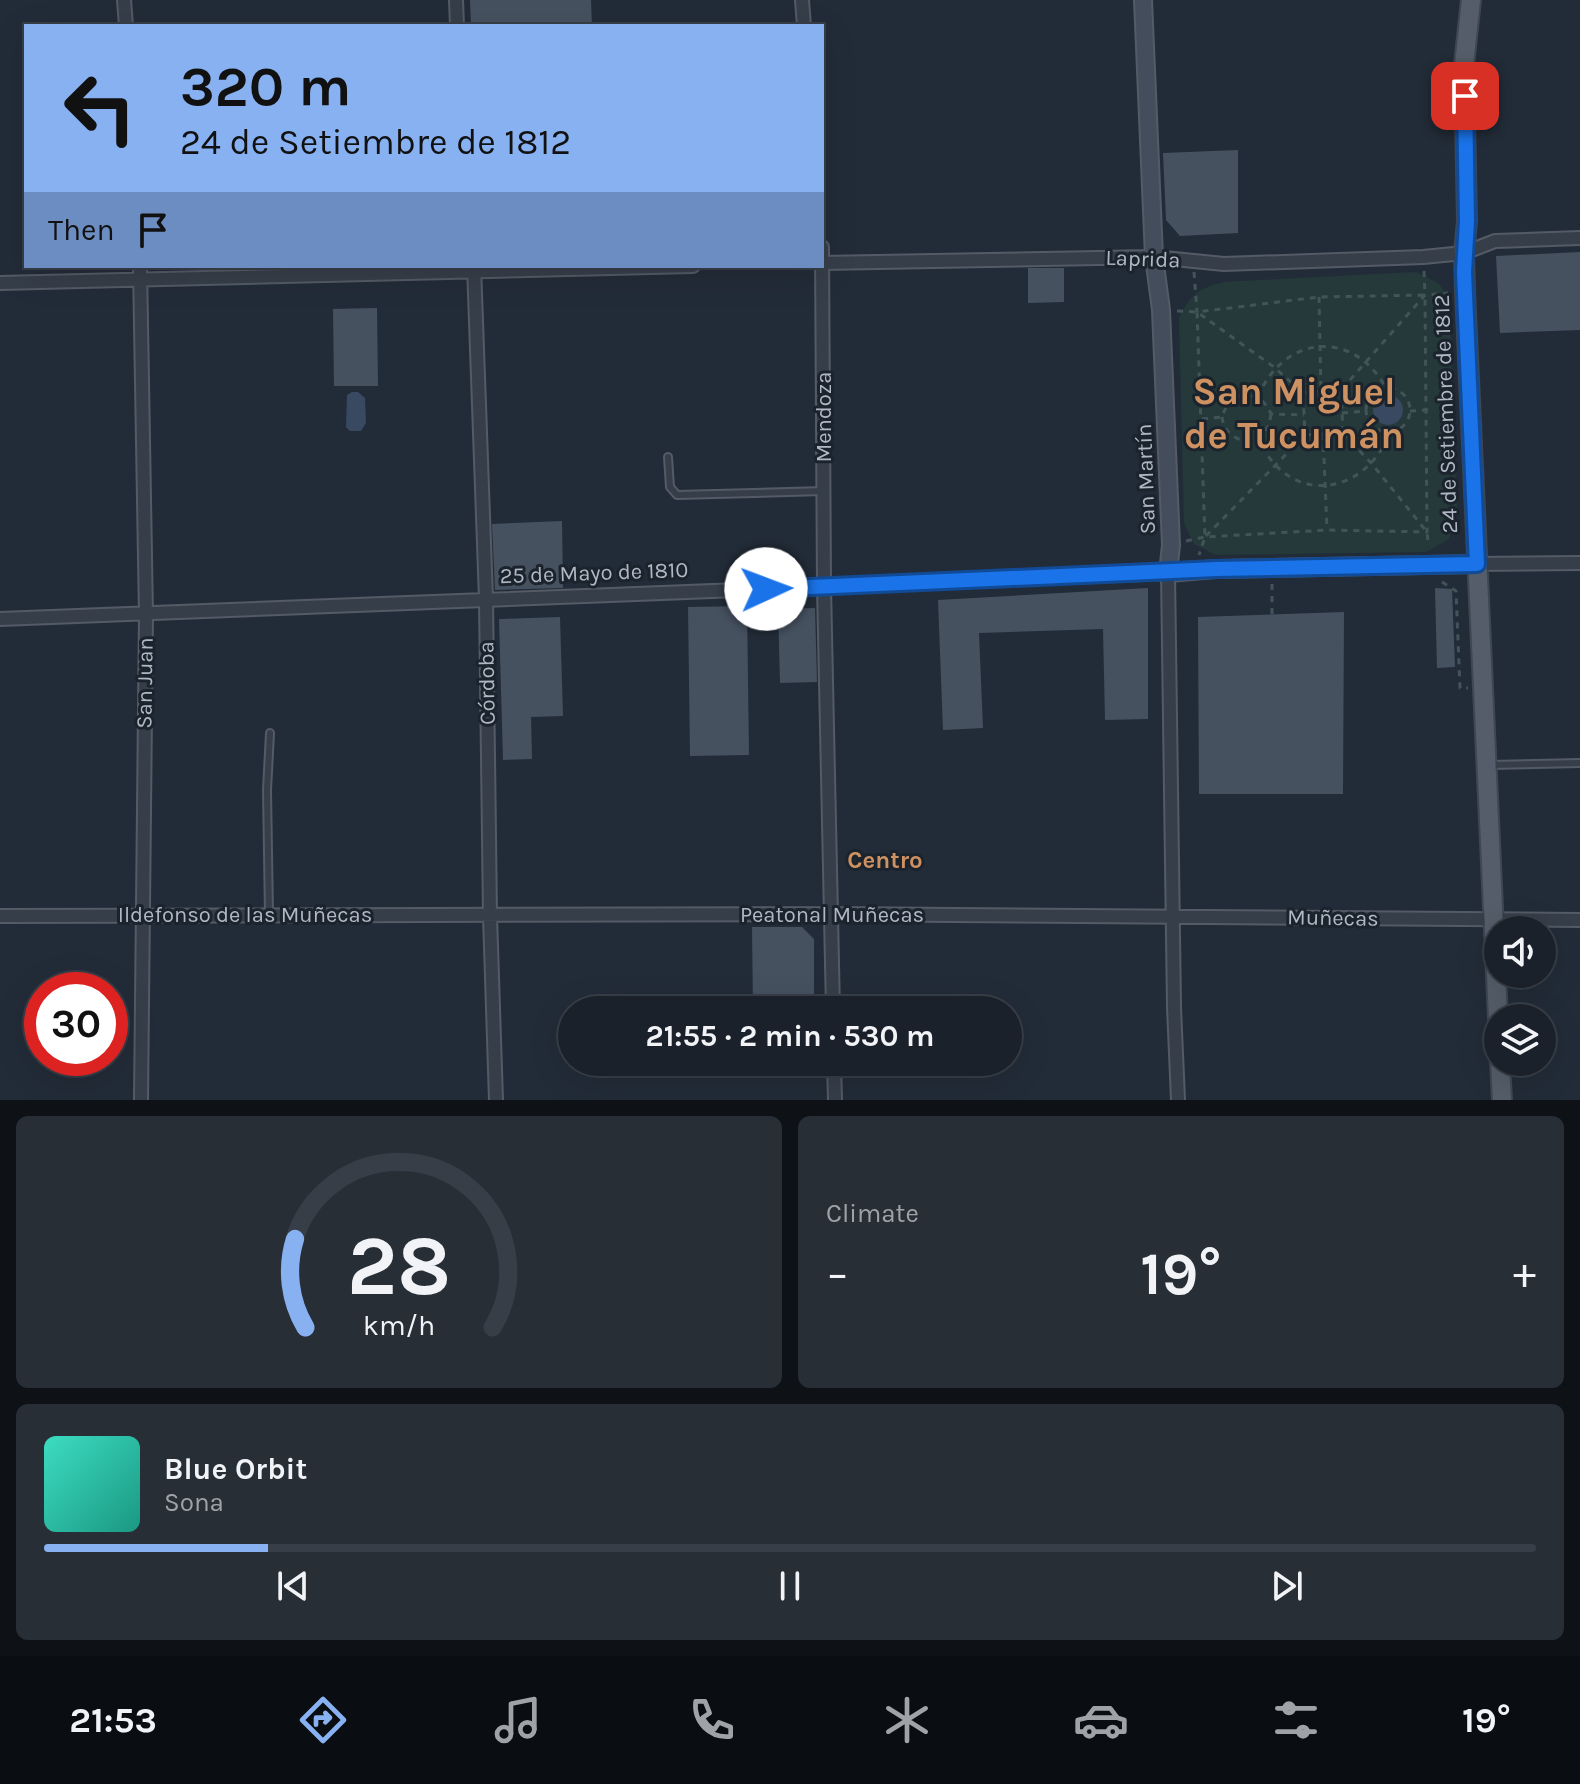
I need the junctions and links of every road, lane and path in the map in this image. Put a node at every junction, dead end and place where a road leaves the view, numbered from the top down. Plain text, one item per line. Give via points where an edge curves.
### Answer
1 (124, 0) edge
2 (456, 0) edge
3 (802, 0) edge
4 (1143, 0) edge
5 (1471, 0) edge
6 (126, 24) edge
7 (457, 24) edge
8 (804, 24) edge
9 (1580, 238) edge
10 (1464, 253) junction
11 (1154, 257) junction
12 (1423, 257) junction
13 (1193, 261) junction
14 (824, 263) edge
15 (140, 268) edge
16 (547, 268) edge
17 (823, 268) edge
18 (474, 269) edge
19 (141, 281) junction
20 (0, 283) edge
21 (1425, 295) junction
22 (1319, 297) junction
23 (1161, 310) junction
24 (1197, 312) junction
25 (1320, 347) junction
26 (1366, 362) junction
27 (1274, 367) junction
28 (1386, 388) junction
29 (1341, 390) junction
30 (1321, 392) junction
31 (1303, 393) junction
32 (1258, 397) junction
33 (1428, 410) junction
34 (1366, 411) junction
35 (1410, 411) junction
36 (1342, 413) junction
37 (1271, 414) junction
38 (1304, 415) junction
39 (1222, 417) junction
40 (1202, 419) junction
41 (1390, 432) junction
42 (1343, 433) junction
43 (1323, 434) junction
44 (1305, 435) junction
45 (1259, 439) junction
46 (668, 457) dead end
47 (1372, 464) junction
48 (1274, 465) junction
49 (1325, 485) junction
50 (824, 491) junction
51 (1327, 530) junction
52 (1427, 532) junction
53 (1205, 537) junction
54 (1428, 541) dead end
55 (1580, 563) edge
56 (1477, 564) junction
57 (1272, 568) junction
58 (1168, 573) junction
59 (1442, 582) dead end
60 (824, 587) junction
61 (486, 599) junction
62 (1272, 614) dead end
63 (146, 615) junction
64 (0, 619) edge
65 (1484, 690) junction
66 (270, 733) dead end
67 (1580, 763) edge
68 (1487, 765) junction
69 (831, 914) junction
70 (141, 915) junction
71 (269, 915) junction
72 (0, 916) edge
73 (490, 916) junction
74 (1174, 916) junction
75 (1493, 916) edge
76 (1484, 920) edge
77 (1556, 920) edge
78 (1580, 920) edge
79 (833, 996) edge
80 (834, 1076) edge
81 (1501, 1076) edge
82 (141, 1100) edge
83 (496, 1100) edge
84 (835, 1100) edge
85 (1178, 1100) edge
86 (1502, 1100) edge

1 - 6 street
2 - 7 street
3 - 8 street
4 - 11 main road, San Martín
5 - 10 main road, 24 de Setiembre de 1812 via 1464,65
9 - 10 street, Laprida via 1495,241
10 - 12 street, Laprida
10 - 56 main road, 24 de Setiembre de 1812
11 - 13 street, Laprida
11 - 14 street, Laprida
11 - 23 main road, San Martín
12 - 13 street, Laprida
12 - 21 path
13 - 24 path
15 - 19 street, San Juan
16 - 18 street
17 - 50 street, Mendoza
18 - 19 street
18 - 61 street, Córdoba
19 - 20 street
19 - 63 street, San Juan
21 - 22 path
21 - 26 path
21 - 33 path
22 - 24 path
22 - 25 path
23 - 24 path
23 - 58 main road, San Martín
24 - 27 path
24 - 40 path
25 - 26 path via 1336,348
25 - 27 path via 1303,350
25 - 30 path
26 - 28 path
26 - 29 path
27 - 31 path
27 - 32 path
28 - 34 path via 1370,397
28 - 35 path via 1401,392
29 - 30 path
29 - 36 path
30 - 31 path
31 - 38 path
32 - 37 path
32 - 39 path via 1234,400
33 - 35 path
33 - 52 path
34 - 36 path
34 - 41 path via 1372,424
35 - 41 path via 1404,424
36 - 42 path
37 - 38 path
37 - 45 path
38 - 44 path
39 - 40 path
39 - 45 path via 1234,438
40 - 53 path
41 - 47 path
42 - 43 path
42 - 47 path
43 - 44 path
43 - 49 path
44 - 48 path
45 - 48 path
46 - 50 lane via 670,487 677,495
47 - 49 path via 1359,475
47 - 52 path
48 - 49 path via 1298,480
48 - 53 path
49 - 51 path
50 - 60 street, Mendoza
51 - 52 path
51 - 53 path
52 - 54 path
55 - 56 street
56 - 57 main road, 25 de Mayo de 1810
56 - 65 main road, 24 de Setiembre de 1812
57 - 58 main road, 25 de Mayo de 1810
57 - 62 path
58 - 60 street, 25 de Mayo de 1810
58 - 74 street, San Martín
59 - 65 path via 1456,591 1460,688
60 - 61 street, 25 de Mayo de 1810
60 - 69 street, Mendoza
61 - 63 street, 25 de Mayo de 1810
61 - 73 street, Córdoba
63 - 64 street, 25 de Mayo de 1810
63 - 70 street, San Juan
65 - 68 main road, 24 de Setiembre de 1812
66 - 71 lane
67 - 68 lane
68 - 75 main road, 24 de Setiembre de 1812
69 - 73 street, Peatonal Muñecas
69 - 74 street, Peatonal Muñecas
69 - 79 street, Mendoza
70 - 71 street, Ildefonso de las Muñecas
70 - 72 street, Ildefonso de las Muñecas
70 - 82 street, San Juan
71 - 73 street, Ildefonso de las Muñecas
73 - 83 street, Córdoba
74 - 76 street, Muñecas
74 - 85 street, San Martín
77 - 78 street, Muñecas
80 - 84 street
81 - 86 main road

